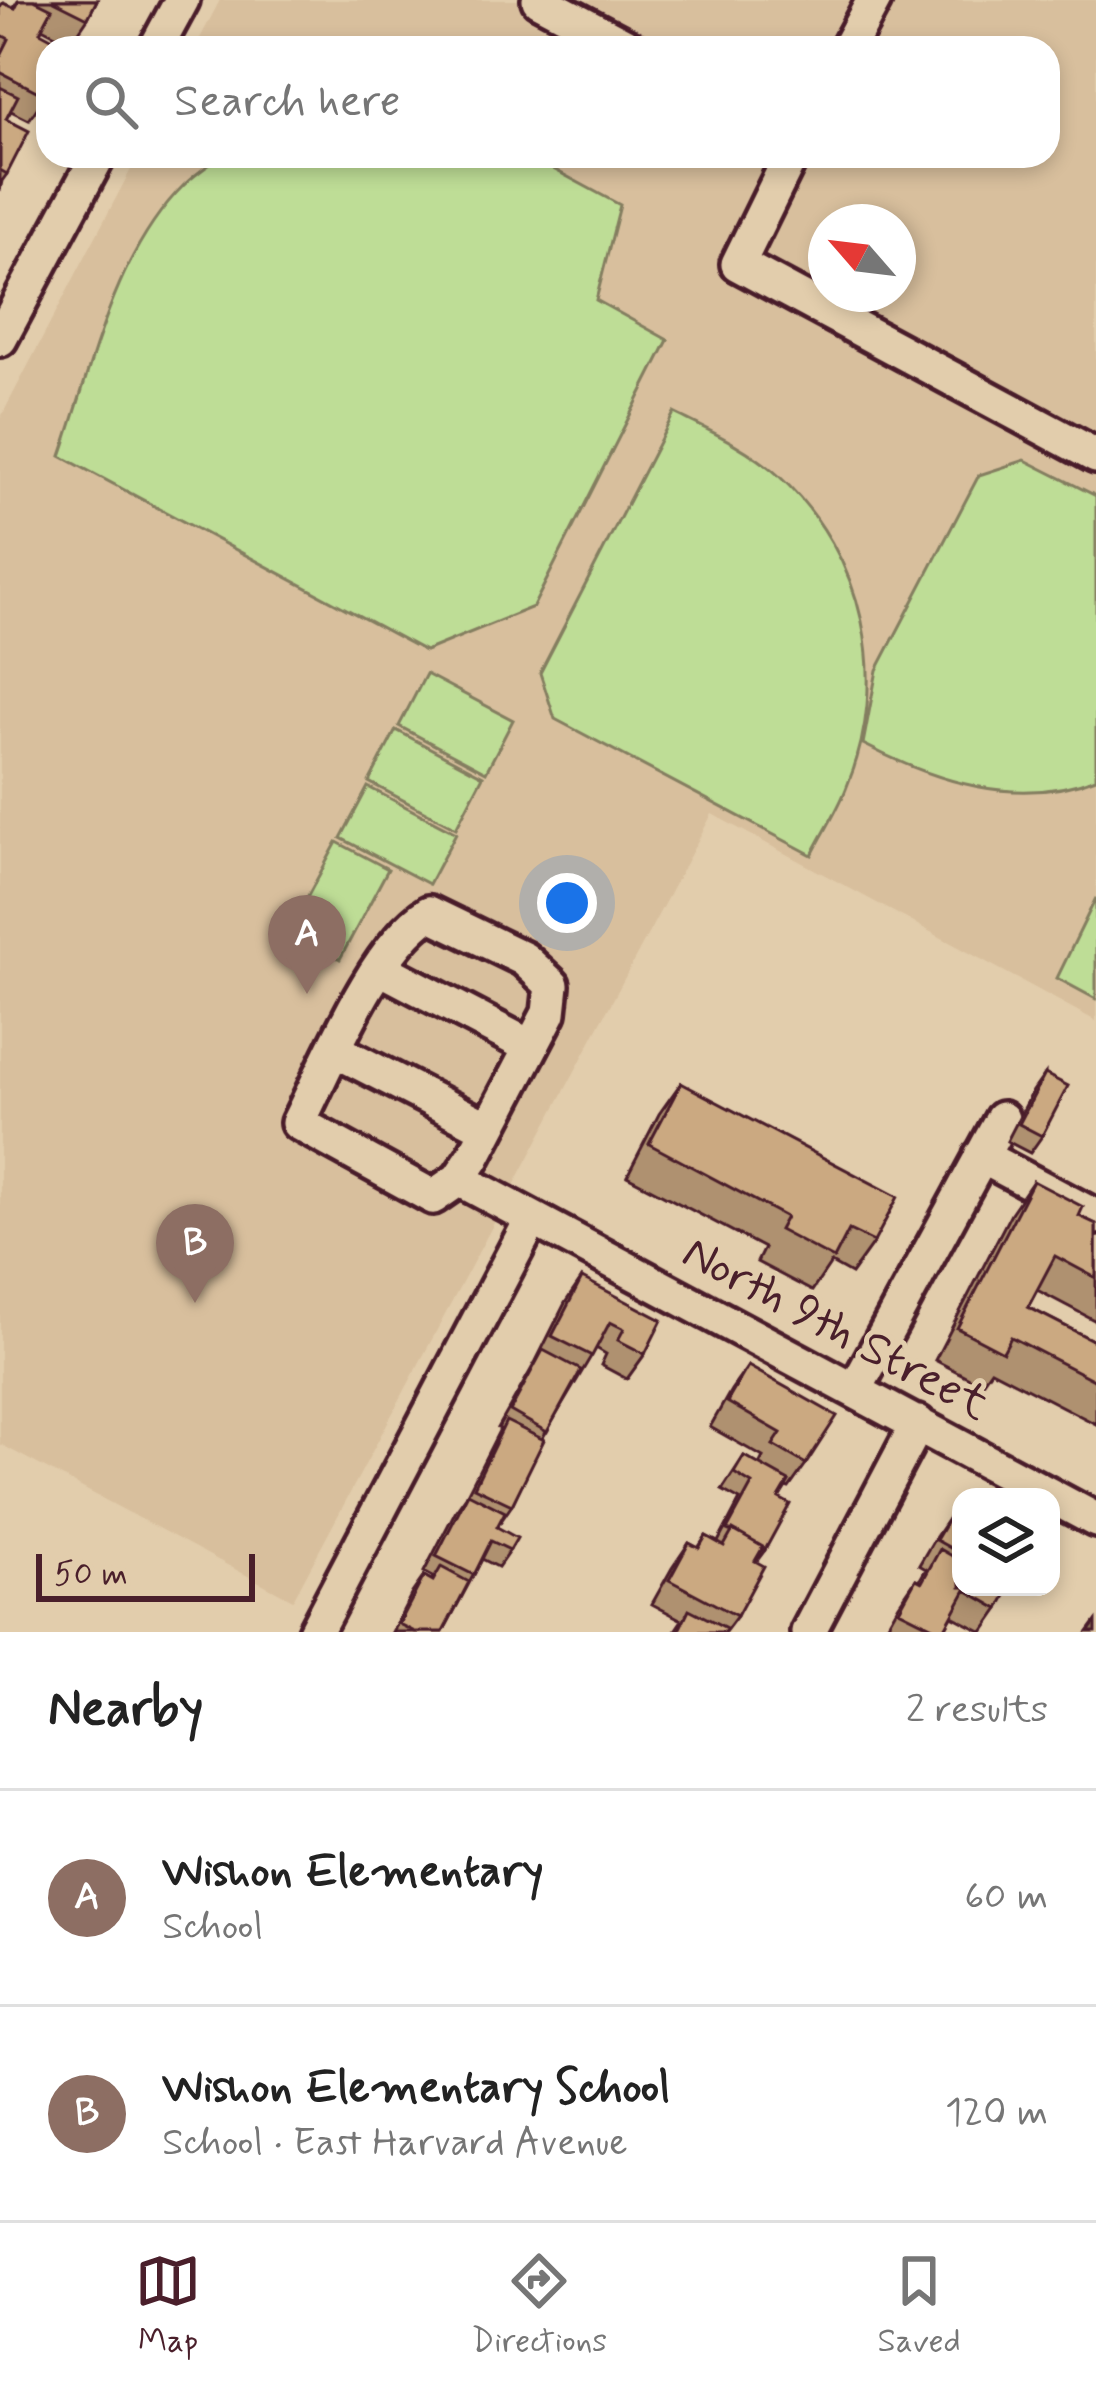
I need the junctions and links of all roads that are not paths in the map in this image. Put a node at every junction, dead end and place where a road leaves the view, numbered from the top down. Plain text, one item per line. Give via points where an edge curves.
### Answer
1 (182, 0) edge
2 (539, 0) edge
3 (874, 0) edge
4 (163, 36) edge
5 (607, 36) edge
6 (854, 36) edge
7 (92, 168) edge
8 (784, 168) edge
9 (0, 338) edge
10 (1096, 457) edge
11 (380, 968) junction
12 (531, 1047) junction
13 (335, 1050) junction
14 (1002, 1119) dead end
15 (487, 1128) junction
16 (981, 1156) junction
17 (460, 1179) junction
18 (1096, 1217) edge
19 (532, 1219) junction
20 (855, 1390) junction
21 (918, 1423) junction
22 (1096, 1520) edge
23 (315, 1632) edge
24 (808, 1632) edge

1 - 4 street
2 - 5 street
3 - 6 street
7 - 9 street
8 - 10 street via 738,264
11 - 12 street
11 - 12 street via 407,927 429,914 524,959 552,985 549,1013
11 - 13 street
12 - 15 street
13 - 15 street
13 - 17 street via 298,1123 433,1197
14 - 16 street
15 - 17 street
16 - 18 street
16 - 20 street
17 - 19 street, North 9th Street
19 - 20 street, North 9th Street
19 - 23 street
20 - 21 street, North 9th Street
21 - 22 street, North 9th Street
21 - 24 street

